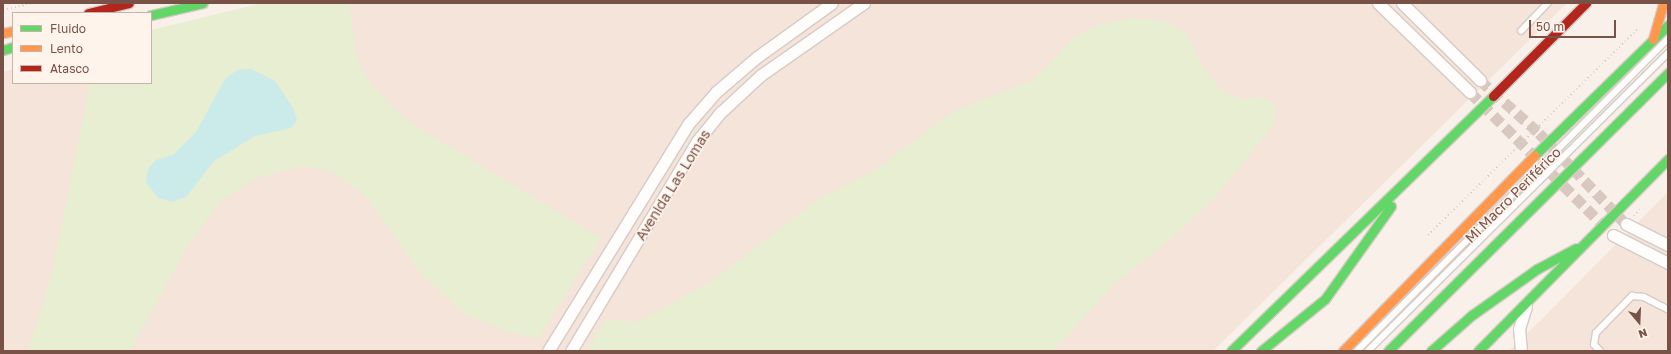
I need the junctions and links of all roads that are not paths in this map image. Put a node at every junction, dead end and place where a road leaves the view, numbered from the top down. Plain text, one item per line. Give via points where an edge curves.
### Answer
1 (129, 3) edge
2 (203, 3) edge
3 (832, 3) edge
4 (864, 3) edge
5 (1378, 3) edge
6 (1402, 3) edge
7 (1548, 3) edge
8 (1586, 3) edge
9 (1663, 3) edge
10 (167, 7) edge
11 (92, 12) edge
12 (152, 14) edge
13 (1668, 25) edge
14 (1521, 31) dead end
15 (1668, 39) edge
16 (1653, 40) junction
17 (1668, 53) edge
18 (1668, 73) edge
19 (1480, 80) tunnel mouth
20 (1470, 92) tunnel mouth
21 (1668, 159) edge
22 (1402, 188) junction
23 (1626, 224) tunnel mouth
24 (1613, 235) tunnel mouth
25 (1590, 240) junction
26 (1668, 245) edge
27 (1668, 263) edge
28 (1526, 306) junction
29 (1668, 309) edge
30 (548, 351) edge
31 (571, 351) edge
32 (1231, 351) edge
33 (1261, 351) edge
34 (1343, 351) edge
35 (1358, 351) edge
36 (1368, 351) edge
37 (1388, 351) edge
38 (1431, 351) edge
39 (1478, 351) edge
40 (1521, 351) edge
41 (1600, 351) edge

1 - 11 main road
2 - 10 main road
3 - 30 street, Avenida Las Lomas via 757,57 716,92 689,123
4 - 31 street, Avenida Las Lomas via 761,76 721,112 698,140
5 - 20 street
6 - 19 street
7 - 14 lane
8 - 22 main road
9 - 16 main road
10 - 12 main road
13 - 16 main road
15 - 35 lane, Mi Macro Periférico
16 - 34 main road via 1508,181
17 - 36 lane, Mi Macro Periférico
18 - 37 main road
21 - 25 main road
22 - 32 main road
22 - 33 main road via 1366,246 1325,299
23 - 26 street
24 - 27 street
25 - 28 main road
25 - 38 main road via 1537,269 1472,315
28 - 39 main road
28 - 40 street via 1519,329
29 - 41 lane via 1644,297 1632,296 1596,333 1594,345

